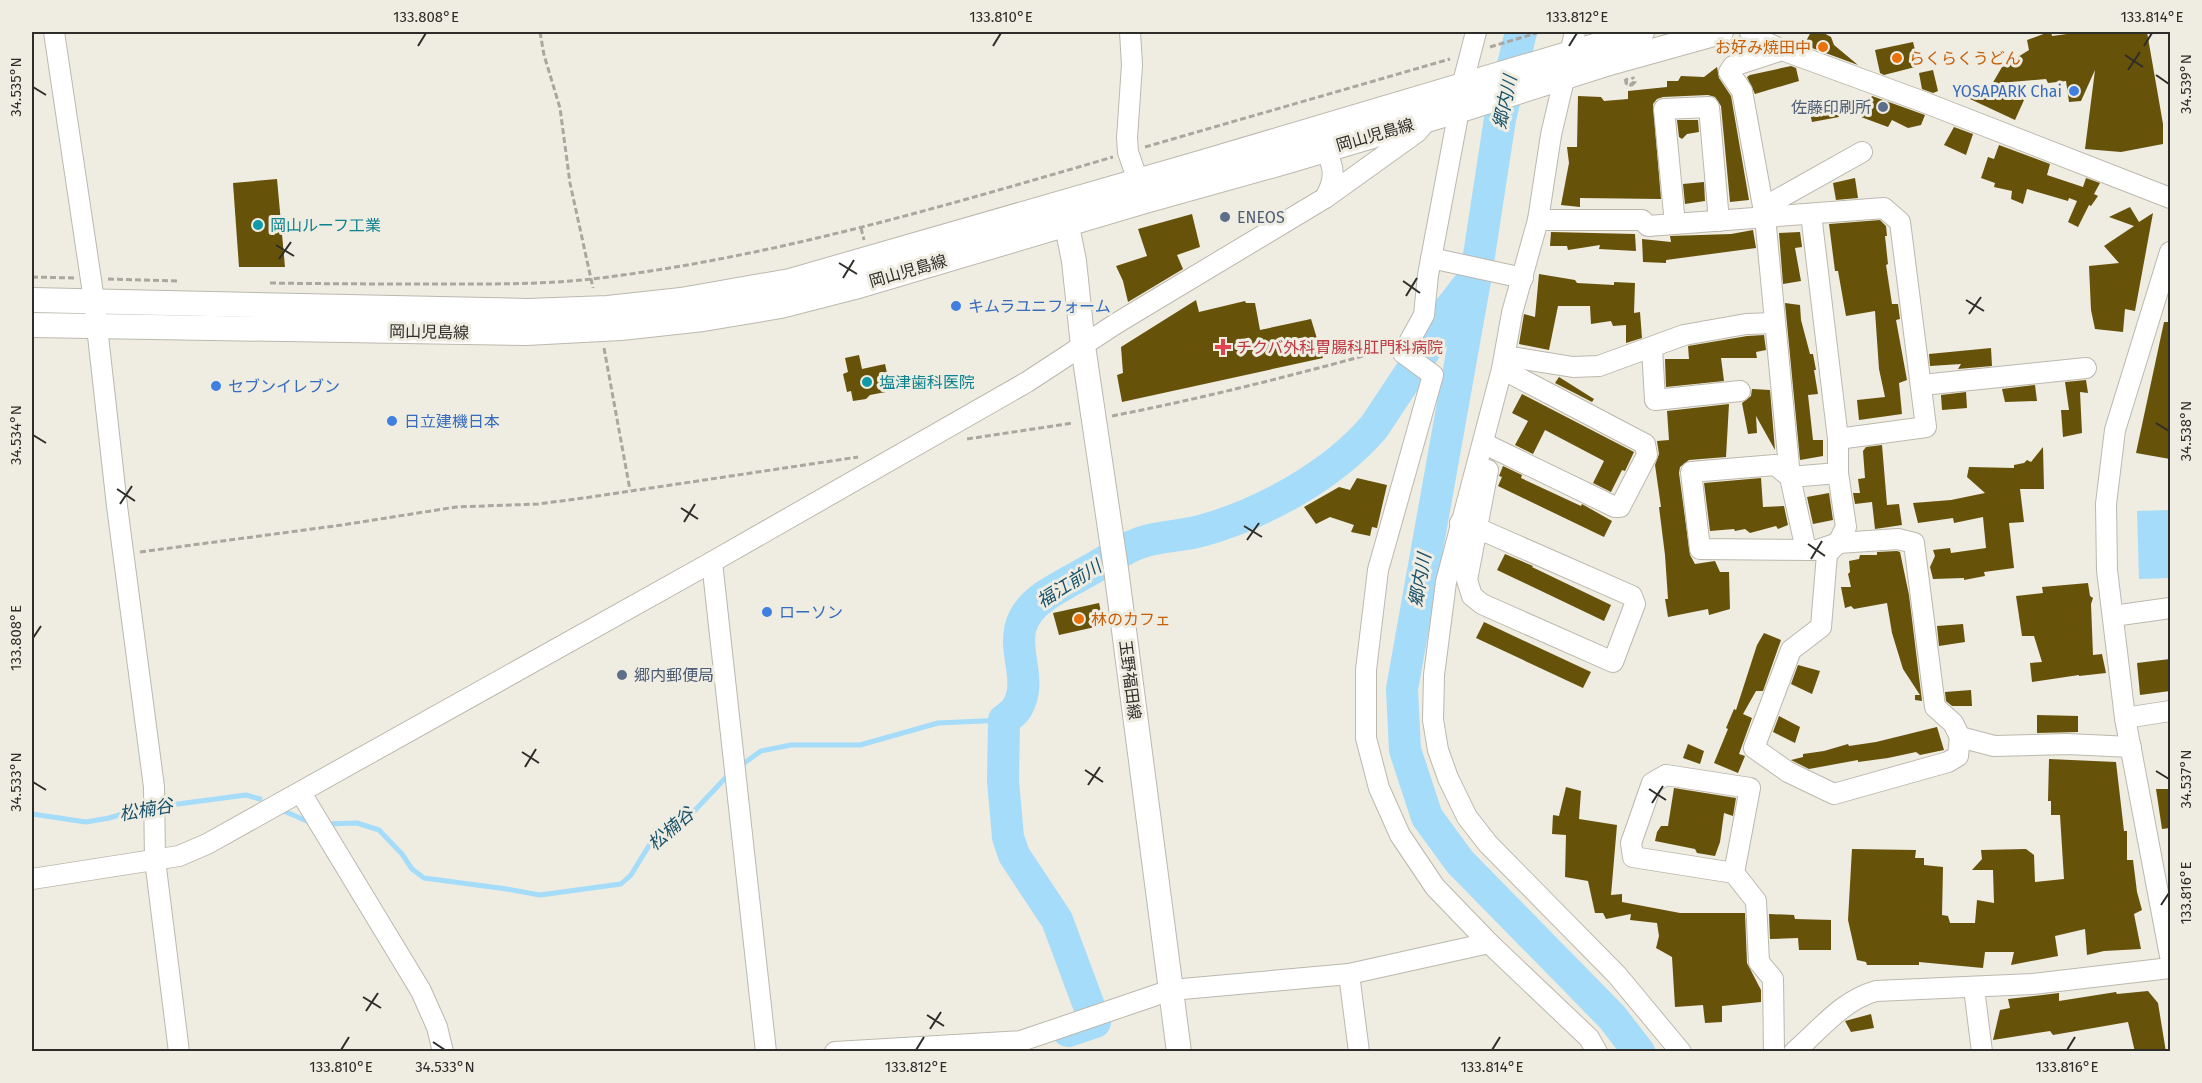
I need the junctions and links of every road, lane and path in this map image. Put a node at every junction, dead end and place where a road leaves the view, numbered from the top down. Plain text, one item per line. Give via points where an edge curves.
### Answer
1 (54, 32) edge
2 (540, 32) edge
3 (1130, 32) edge
4 (1540, 32) edge
5 (1642, 32) edge
6 (1721, 32) edge
7 (1750, 32) edge
8 (1475, 45) edge
9 (1782, 50) junction
10 (1563, 60) edge
11 (1624, 75) dead end
12 (1631, 76) dead end
13 (1466, 97) junction
14 (1426, 120) junction
15 (1324, 150) junction
16 (1128, 152) junction
17 (1862, 152) dead end
18 (1202, 174) junction
19 (1138, 181) junction
20 (1325, 198) junction
21 (2170, 198) edge
22 (1765, 212) junction
23 (1065, 214) junction
24 (1811, 214) junction
25 (1538, 220) junction
26 (1719, 220) junction
27 (1675, 224) junction
28 (2170, 252) edge
29 (1434, 259) junction
30 (32, 277) edge
31 (1518, 277) junction
32 (82, 278) dead end
33 (591, 279) junction
34 (191, 281) dead end
35 (260, 283) dead end
36 (98, 289) junction
37 (32, 300) edge
38 (599, 319) junction
39 (1775, 322) junction
40 (32, 325) edge
41 (97, 326) junction
42 (1083, 346) junction
43 (1652, 348) junction
44 (1413, 356) junction
45 (1506, 366) junction
46 (2086, 368) dead end
47 (1922, 385) junction
48 (1740, 392) dead end
49 (1089, 421) junction
50 (1838, 439) junction
51 (962, 440) dead end
52 (1488, 446) junction
53 (861, 456) dead end
54 (1839, 473) junction
55 (1790, 477) junction
56 (630, 490) junction
57 (1468, 526) junction
58 (1838, 543) junction
59 (1806, 550) junction
60 (123, 554) junction
61 (712, 562) junction
62 (2170, 608) edge
63 (2113, 616) junction
64 (2170, 711) edge
65 (2126, 718) junction
66 (1960, 737) junction
67 (2131, 747) junction
68 (302, 793) junction
69 (155, 860) junction
70 (1734, 873) junction
71 (32, 879) edge
72 (1489, 943) junction
73 (2170, 956) edge
74 (2170, 968) edge
75 (1349, 974) junction
76 (1974, 988) junction
77 (1171, 990) junction
78 (1022, 1046) edge
79 (179, 1052) edge
80 (443, 1052) edge
81 (766, 1052) edge
82 (835, 1052) edge
83 (1179, 1052) edge
84 (1359, 1052) edge
85 (1597, 1052) edge
86 (1681, 1052) edge
87 (1774, 1052) edge
88 (1794, 1052) edge
89 (1982, 1052) edge

1 - 36 street
2 - 33 path via 560,108 570,183
3 - 16 street
4 - 8 path
5 - 10 main road, 岡山児島線
6 - 10 main road, 岡山児島線
7 - 9 street
8 - 13 street
8 - 16 path
9 - 21 street
9 - 22 street via 1733,66 1729,72 1742,91
10 - 13 main road, 岡山児島線
10 - 25 street
11 - 12 path via 1630,85 1635,82
13 - 14 main road, 岡山児島線
13 - 18 main road, 岡山児島線
13 - 29 street
14 - 15 main road, 岡山児島線
14 - 20 street via 1417,132
15 - 18 main road, 岡山児島線
15 - 20 street via 1334,166
16 - 19 street
16 - 33 path via 803,243 701,264
17 - 22 street
18 - 19 main road, 岡山児島線
18 - 23 main road, 岡山児島線
19 - 23 main road, 岡山児島線
20 - 42 street
22 - 24 street
22 - 26 street
22 - 39 street
23 - 38 main road, 岡山児島線 via 790,281
23 - 42 main road, 玉野福田線
24 - 47 street via 1884,208 1900,222
24 - 50 street
25 - 27 street via 1642,220 1648,226
25 - 31 street
26 - 27 street
26 - 27 street via 1709,107 1664,109
28 - 63 street via 2115,430 2106,504 2107,570
29 - 31 street
29 - 44 street
30 - 32 path
31 - 45 street
33 - 35 path via 522,284
33 - 38 path
34 - 36 path
36 - 37 main road, 岡山児島線
36 - 38 main road, 岡山児島線 via 506,310
36 - 41 street
38 - 41 main road, 岡山児島線 via 526,333
38 - 56 path
39 - 43 street via 1684,335
39 - 55 street
40 - 41 main road, 岡山児島線
41 - 60 street
42 - 49 main road, 玉野福田線
42 - 61 street via 1017,388
43 - 45 street via 1599,366
43 - 48 street via 1655,400
44 - 49 path via 1289,377
44 - 72 street via 1432,375 1378,570 1366,670 1366,738 1379,788 1400,835 1435,887
45 - 52 street
45 - 52 street via 1645,444 1647,455 1620,507 1615,507
46 - 47 street
47 - 50 street via 1926,427
49 - 51 path
49 - 77 main road, 玉野福田線 via 1114,557
50 - 54 street
52 - 57 street
53 - 56 path
54 - 55 street
54 - 58 street via 1846,527
55 - 59 street
55 - 59 street via 1775,465 1691,472 1700,549
56 - 60 path via 538,504 456,507
57 - 57 street via 1632,596 1635,604 1613,662 1482,604 1472,596 1467,580
57 - 86 street via 1446,582 1434,675 1433,720 1448,778 1467,817 1488,844 1617,975
58 - 59 street
58 - 66 street via 1898,539 1914,543 1935,707 1953,723
58 - 66 street via 1827,554 1821,627 1791,650 1754,748 1788,772 1834,794 1948,762 1958,756
60 - 69 street via 154,787
61 - 68 street
61 - 81 street
62 - 63 street
63 - 65 street
64 - 65 street
65 - 67 street
66 - 67 street via 1994,747
67 - 73 street
68 - 69 street via 207,844 179,856
68 - 80 street via 421,991
69 - 71 street
69 - 79 street
70 - 70 street via 1633,857 1631,843 1652,783 1666,775 1750,788
70 - 87 street via 1756,901 1759,962 1773,979
72 - 75 street
72 - 85 street via 1588,1038
74 - 76 street
75 - 77 street
75 - 84 street
76 - 88 street via 1876,991 1859,996
76 - 89 street
77 - 78 street
77 - 83 main road, 玉野福田線
78 - 82 street

